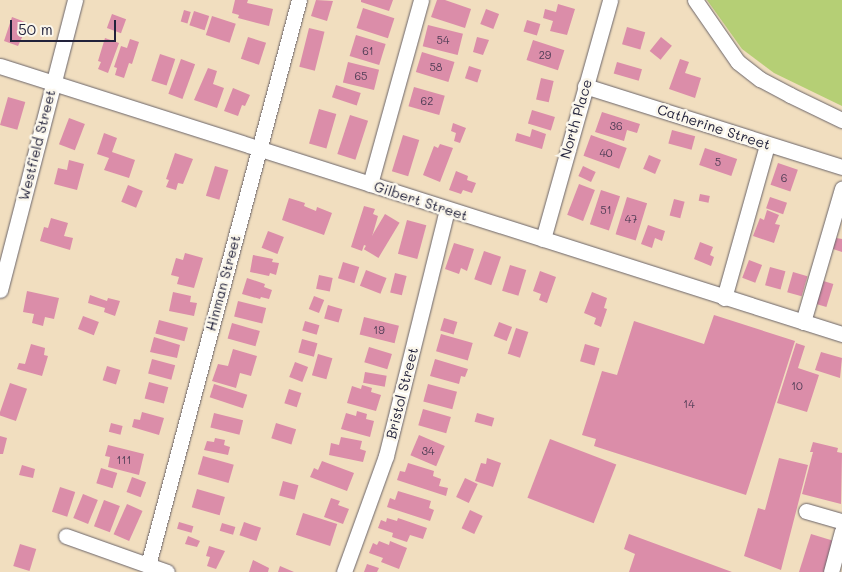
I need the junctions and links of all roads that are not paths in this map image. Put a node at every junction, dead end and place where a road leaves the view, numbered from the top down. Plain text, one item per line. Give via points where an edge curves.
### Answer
1 (75, 0) edge
2 (299, 0) edge
3 (421, 0) edge
4 (610, 0) edge
5 (696, 0) edge
6 (0, 66) edge
7 (53, 84) junction
8 (586, 86) junction
9 (842, 120) edge
10 (767, 145) junction
11 (258, 149) junction
12 (842, 167) edge
13 (370, 184) junction
14 (842, 189) edge
15 (447, 210) junction
16 (543, 239) junction
17 (0, 290) edge
18 (724, 298) junction
19 (803, 322) junction
20 (842, 334) edge
21 (806, 512) dead end
22 (842, 521) edge
23 (842, 531) edge
24 (66, 536) dead end
25 (148, 566) junction
26 (167, 572) edge
27 (344, 572) edge
28 (831, 572) edge

1 - 7 street, Westfield Street
2 - 11 street, Hinman Street
3 - 13 street
4 - 8 street, North Place
5 - 9 street via 738,62 775,87
6 - 7 street, Gilbert Street
7 - 11 street, Gilbert Street
7 - 17 street, Westfield Street
8 - 10 street, Catherine Street
8 - 16 street, North Place
10 - 12 street, Catherine Street
10 - 18 street
11 - 13 street, Gilbert Street
11 - 25 street, Hinman Street
13 - 15 street, Gilbert Street
14 - 19 street
15 - 16 street, Gilbert Street
15 - 27 street, Bristol Street via 386,456
16 - 18 street, Gilbert Street
18 - 19 street, Gilbert Street
19 - 20 street, Gilbert Street
21 - 22 street
23 - 28 street
24 - 25 street
25 - 26 street

